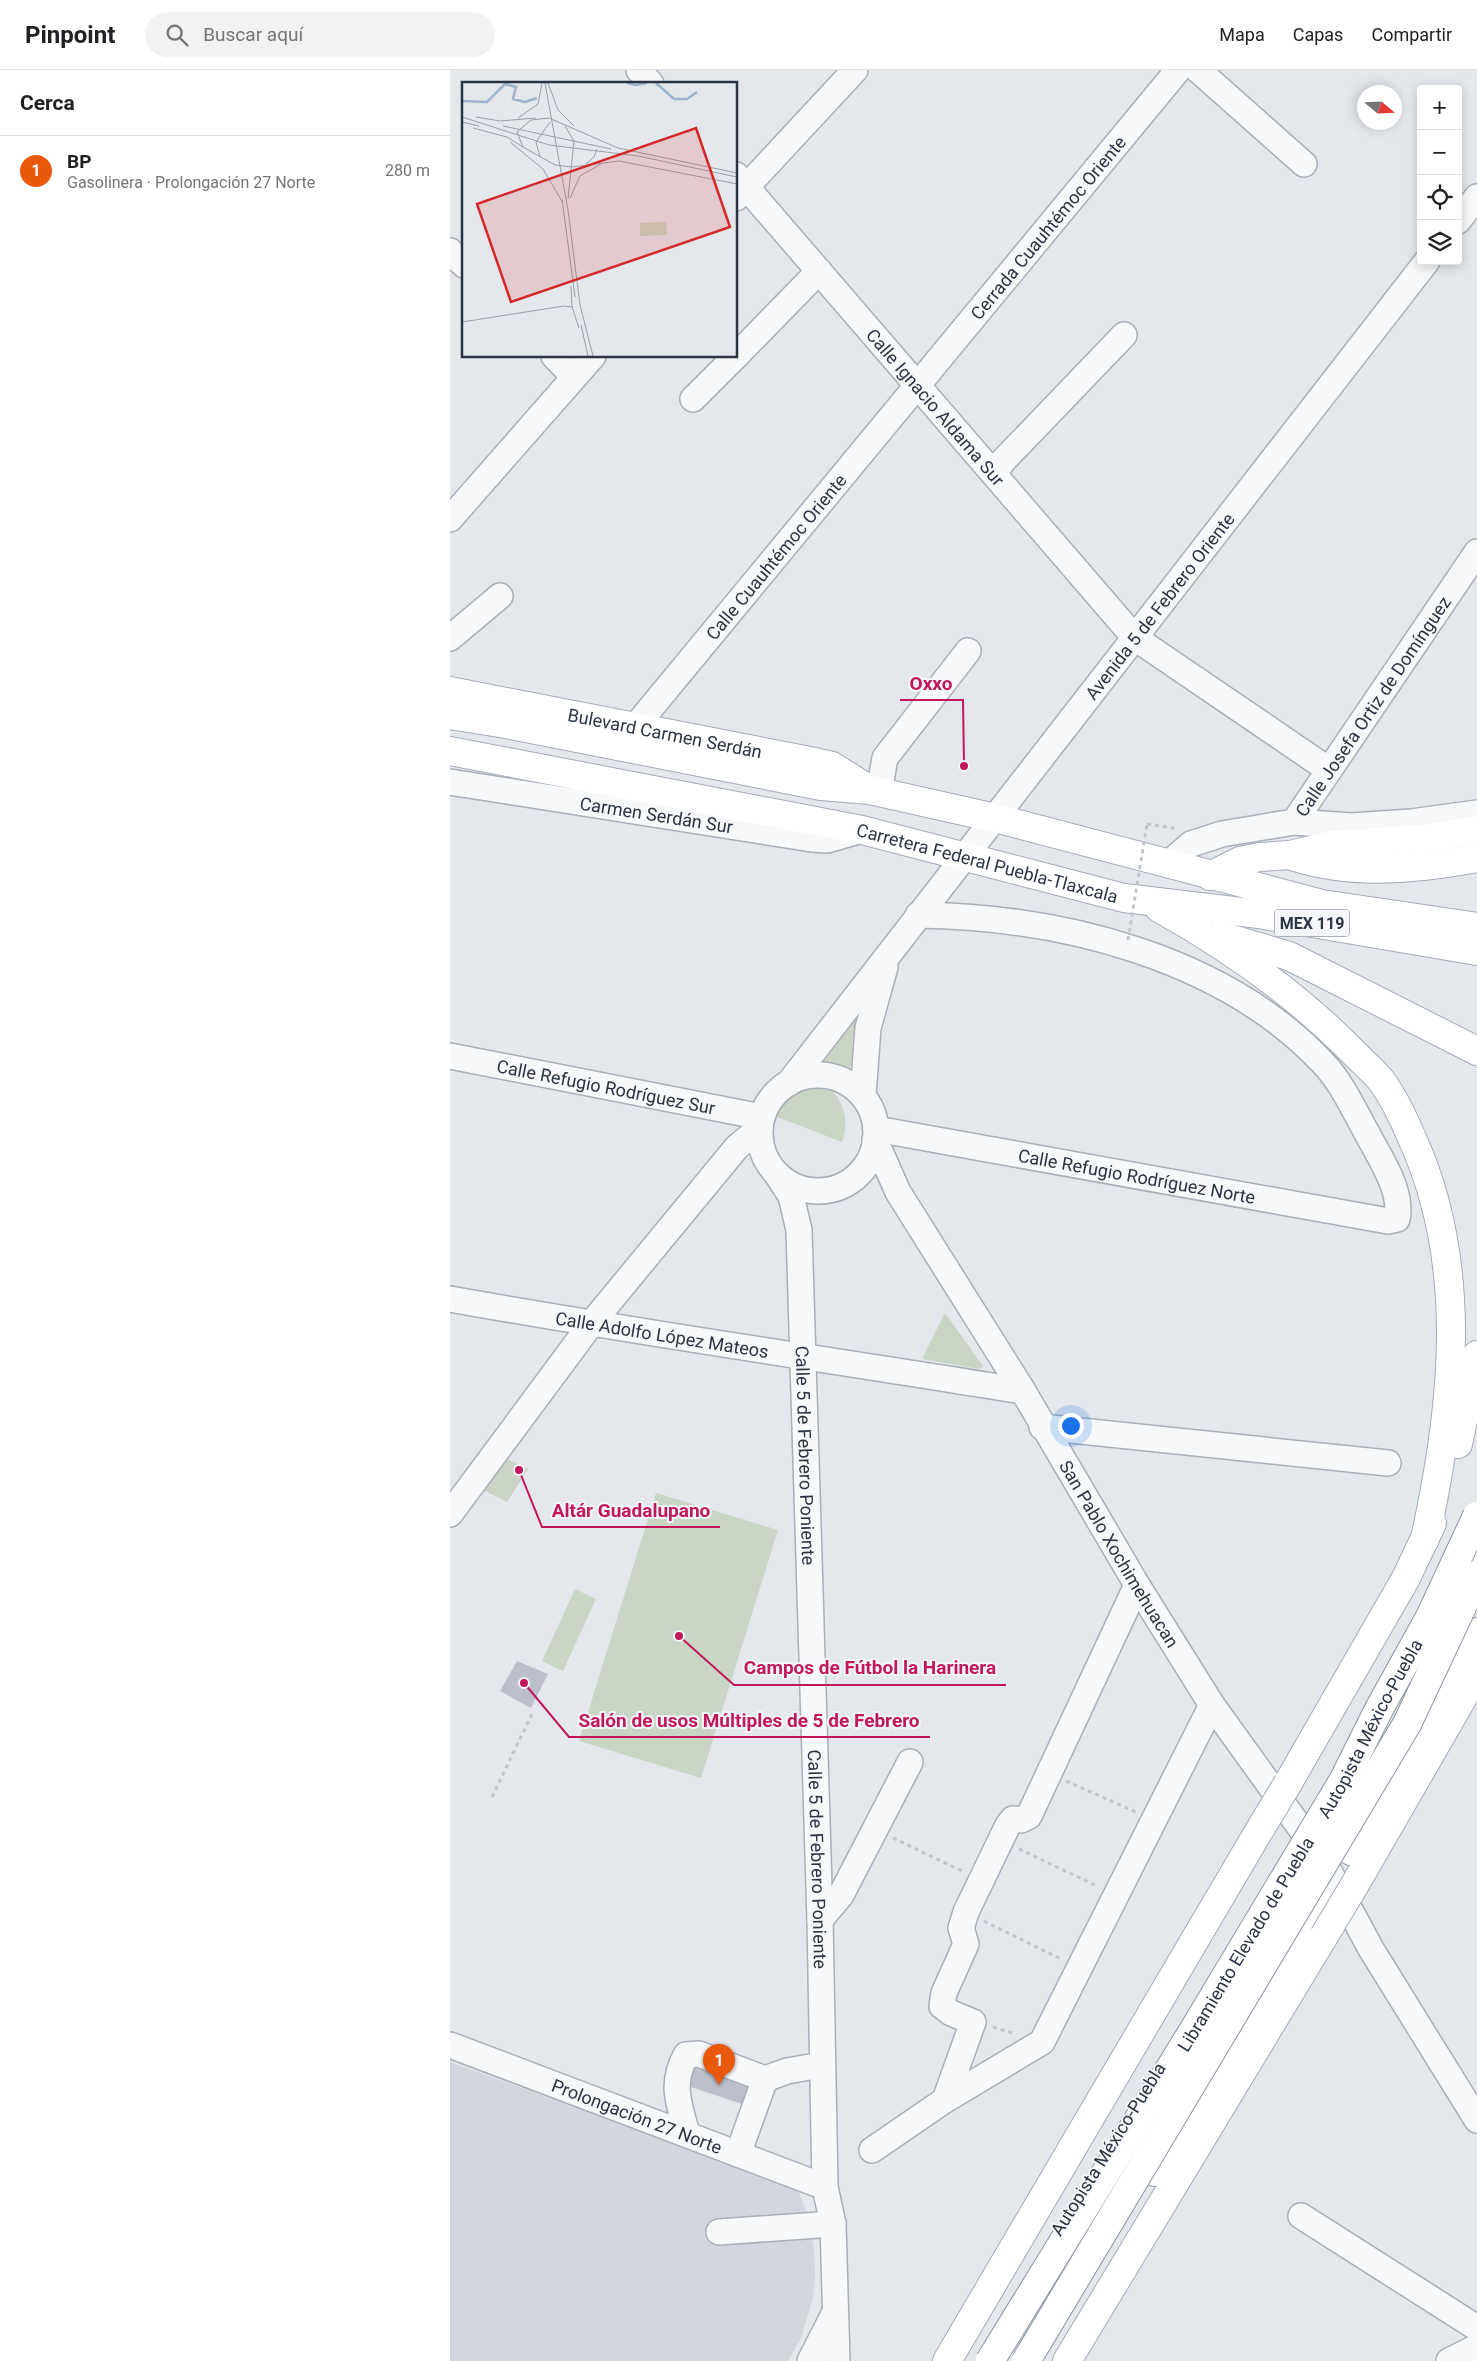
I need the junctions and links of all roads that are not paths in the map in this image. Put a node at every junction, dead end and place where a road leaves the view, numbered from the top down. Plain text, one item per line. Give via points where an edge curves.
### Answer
1 (639, 70) edge
2 (855, 70) edge
3 (1178, 70) edge
4 (1198, 70) edge
5 (650, 82) edge
6 (1304, 164) dead end
7 (740, 186) edge
8 (1477, 197) edge
9 (1459, 220) edge
10 (450, 251) edge
11 (462, 263) edge
12 (1424, 265) edge
13 (819, 271) junction
14 (1124, 335) dead end
15 (738, 354) edge
16 (556, 358) edge
17 (591, 358) edge
18 (734, 358) edge
19 (574, 377) junction
20 (916, 385) junction
21 (693, 399) dead end
22 (994, 473) junction
23 (450, 519) edge
24 (1477, 552) edge
25 (500, 596) dead end
26 (450, 638) edge
27 (1135, 638) junction
28 (968, 652) dead end
29 (451, 699) edge
30 (635, 727) junction
31 (450, 751) edge
32 (1329, 770) junction
33 (450, 782) edge
34 (875, 791) junction
35 (1477, 813) edge
36 (995, 818) junction
37 (1294, 822) junction
38 (862, 830) junction
39 (1477, 830) edge
40 (1290, 855) junction
41 (966, 857) junction
42 (1477, 858) edge
43 (1169, 863) junction
44 (1210, 876) junction
45 (1147, 901) junction
46 (918, 914) junction
47 (1477, 927) edge
48 (1200, 931) junction
49 (890, 950) junction
50 (1477, 951) edge
51 (1477, 1051) edge
52 (450, 1056) edge
53 (789, 1083) junction
54 (862, 1095) junction
55 (761, 1123) junction
56 (876, 1134) junction
57 (776, 1173) junction
58 (855, 1177) junction
59 (830, 1190) junction
60 (898, 1192) junction
61 (799, 1230) junction
62 (450, 1298) edge
63 (591, 1324) junction
64 (802, 1355) junction
65 (1477, 1355) edge
66 (1023, 1391) junction
67 (1042, 1427) junction
68 (1388, 1462) dead end
69 (450, 1514) edge
70 (1477, 1516) edge
71 (1425, 1539) junction
72 (1477, 1556) edge
73 (1477, 1575) edge
74 (1137, 1585) junction
75 (1477, 1632) edge
76 (1477, 1673) edge
77 (1212, 1705) junction
78 (910, 1762) dead end
79 (820, 1920) junction
80 (450, 2045) edge
81 (821, 2065) junction
82 (765, 2079) junction
83 (945, 2100) junction
84 (1477, 2120) edge
85 (687, 2134) junction
86 (872, 2150) dead end
87 (738, 2154) junction
88 (825, 2187) junction
89 (1301, 2216) dead end
90 (833, 2224) junction
91 (719, 2232) dead end
92 (836, 2310) junction
93 (1477, 2328) edge
94 (1477, 2347) edge
95 (810, 2361) edge
96 (837, 2361) edge
97 (947, 2361) edge
98 (978, 2361) edge
99 (990, 2361) edge
100 (1026, 2361) edge
101 (1040, 2361) edge
102 (1067, 2361) edge
103 (1449, 2361) edge

1 - 5 street
2 - 7 street
3 - 20 street, Cerrada Cuauhtémoc Oriente
4 - 6 street
7 - 13 street, Calle Ignacio Aldama Sur
8 - 9 street
10 - 11 street
12 - 27 street, Avenida 5 de Febrero Oriente
13 - 15 street
13 - 20 street, Calle Ignacio Aldama Sur
14 - 22 street
16 - 19 street
17 - 19 street
18 - 21 street
19 - 23 street
20 - 22 street, Calle Ignacio Aldama Sur
20 - 30 street, Calle Cuauhtémoc Oriente
22 - 27 street, Calle Ignacio Aldama Sur
24 - 32 street, Calle Josefa Ortiz de Domínguez
25 - 26 street
27 - 32 street, Calle Ignacio Aldama Sur
27 - 36 street, Avenida 5 de Febrero Oriente
28 - 34 street via 885,758
29 - 30 main road, Bulevard Carmen Serdán
29 - 34 main road via 506,724 821,786
30 - 34 main road, Bulevard Carmen Serdán via 832,766
31 - 38 main road, Carretera Federal Puebla-Tlaxcala
32 - 37 street, Calle Josefa Ortiz de Domínguez
33 - 38 street, Carmen Serdán Sur via 827,840
34 - 36 main road
35 - 37 street via 1351,826
36 - 41 street, Avenida 5 de Febrero Oriente
36 - 43 main road
37 - 43 street, Calle Josefa Ortiz de Domínguez via 1222,834 1191,844
38 - 41 main road, Carretera Federal Puebla-Tlaxcala
39 - 40 main road via 1422,839 1333,845
40 - 42 main road via 1350,868 1435,866
40 - 44 main road via 1240,861
41 - 45 main road, Carretera Federal Puebla-Tlaxcala via 1124,898
41 - 46 street, Avenida 5 de Febrero Oriente
43 - 44 main road
44 - 47 main road, MEX 119 via 1322,904
45 - 48 main road
45 - 50 main road, Carretera Federal Puebla-Tlaxcala / MEX 119 via 1259,914
46 - 49 street, Avenida 5 de Febrero Oriente
46 - 56 street, Calle Refugio Rodríguez Norte via 987,918 1069,932 1181,966 1241,996 1296,1036 1325,1066 1360,1120 1391,1182 1399,1207 1397,1219 1388,1221
48 - 51 main road via 1289,956
48 - 71 main road via 1315,1016 1380,1079 1406,1124 1427,1175 1442,1232 1451,1331 1444,1436
49 - 53 street, Avenida 5 de Febrero Oriente
49 - 54 street, Avenida 5 de Febrero Oriente via 868,1028
52 - 55 street, Calle Refugio Rodríguez Sur
53 - 54 street via 811,1075 828,1076 845,1081
53 - 55 street via 772,1098
54 - 56 street via 871,1110
55 - 57 street via 764,1155
55 - 63 street via 737,1147
56 - 58 street via 870,1157
56 - 60 street, San Pablo Xochimehuacan
57 - 59 street via 801,1188
57 - 61 street, Calle 5 de Febrero Poniente via 791,1196
58 - 59 street
58 - 60 street, San Pablo Xochimehuacan via 874,1179
59 - 61 street via 809,1211
60 - 66 street, San Pablo Xochimehuacan
61 - 64 street, Calle 5 de Febrero Poniente
62 - 63 street, Calle Adolfo López Mateos
63 - 64 street, Calle Adolfo López Mateos
63 - 69 street
64 - 66 street, Calle Adolfo López Mateos
64 - 79 street, Calle 5 de Febrero Poniente
65 - 71 main road via 1449,1477
66 - 67 street, San Pablo Xochimehuacan
67 - 68 street
67 - 74 street, San Pablo Xochimehuacan
70 - 99 main road, Libramiento Elevado de Puebla, bridge via 1430,1617 1343,1781
71 - 97 main road, bridge via 1385,1616 1288,1783
72 - 98 main road, Autopista México-Puebla
73 - 100 main road, Libramiento Elevado de Puebla, bridge via 1407,1724
74 - 77 street, San Pablo Xochimehuacan
74 - 83 street via 1050,1774 1028,1816 1013,1820 1000,1840 966,1912 961,1928 966,1944 944,1993 942,2006 973,2022
75 - 101 main road via 1351,1851
76 - 102 main road, bridge via 1357,1881
77 - 83 street via 1042,2042
77 - 84 street, San Pablo Xochimehuacan via 1322,1858 1371,1949
78 - 79 street via 841,1895
79 - 81 street, Calle 5 de Febrero Poniente
80 - 85 street, Prolongación 27 Norte
81 - 82 street
81 - 88 street, Calle 5 de Febrero Poniente
82 - 85 street via 699,2054 686,2055 679,2067 676,2091
82 - 87 street
83 - 86 street
85 - 87 street, Prolongación 27 Norte
87 - 88 street, Prolongación 27 Norte
88 - 90 street, Calle 5 de Febrero Poniente
89 - 93 street
90 - 91 street
90 - 92 street, Calle 5 de Febrero Poniente
92 - 95 street, Calle 5 de Febrero Poniente
92 - 96 street, Calle 5 de Febrero Poniente
94 - 103 street

